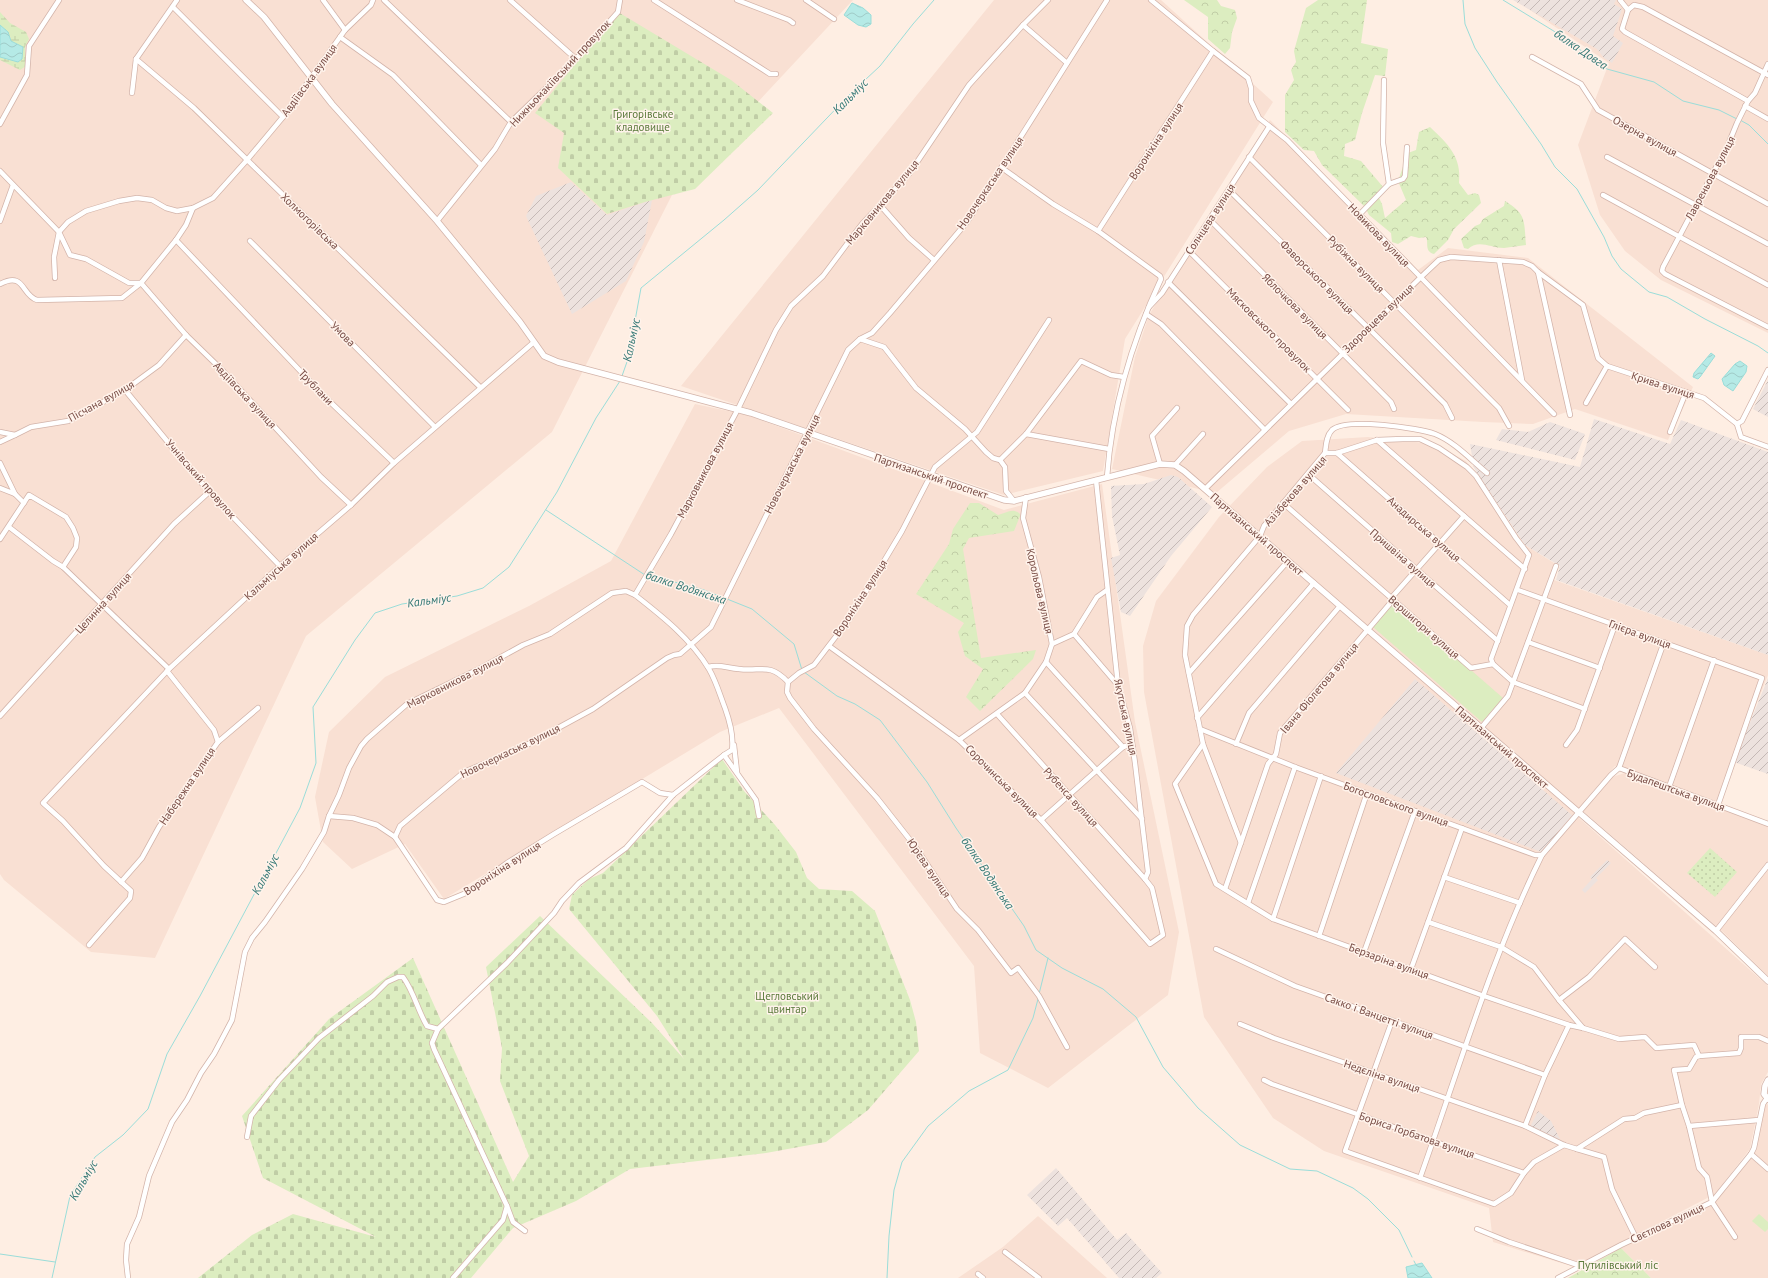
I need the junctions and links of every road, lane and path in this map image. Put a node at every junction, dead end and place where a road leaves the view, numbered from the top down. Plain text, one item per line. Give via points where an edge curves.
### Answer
1 (59, 0) edge
2 (177, 0) edge
3 (246, 0) edge
4 (323, 0) edge
5 (373, 0) edge
6 (384, 0) edge
7 (510, 0) edge
8 (620, 0) edge
9 (654, 0) edge
10 (738, 0) edge
11 (1048, 0) edge
12 (1100, 0) edge
13 (1151, 0) edge
14 (1620, 0) edge
15 (810, 1) edge
16 (1106, 1) edge
17 (173, 7) junction
18 (1628, 10) junction
19 (834, 18) dead end
20 (793, 23) dead end
21 (1023, 25) junction
22 (344, 30) junction
23 (340, 37) junction
24 (1213, 51) junction
25 (1532, 57) dead end
26 (576, 58) junction
27 (136, 59) junction
28 (1067, 63) junction
29 (1768, 64) edge
30 (776, 74) dead end
31 (1766, 74) edge
32 (311, 78) junction
33 (1384, 80) dead end
34 (132, 93) dead end
35 (1748, 100) junction
36 (1745, 106) junction
37 (283, 117) junction
38 (1768, 119) edge
39 (512, 122) junction
40 (0, 124) edge
41 (1269, 127) junction
42 (1407, 147) dead end
43 (1249, 157) junction
44 (1607, 157) dead end
45 (247, 160) junction
46 (480, 165) junction
47 (1002, 168) junction
48 (0, 171) edge
49 (1713, 174) junction
50 (1389, 184) junction
51 (13, 185) junction
52 (1229, 190) junction
53 (1603, 195) dead end
54 (1768, 204) edge
55 (880, 205) junction
56 (1696, 205) junction
57 (193, 208) junction
58 (1359, 215) junction
59 (1210, 220) junction
60 (0, 221) edge
61 (437, 221) junction
62 (1098, 230) junction
63 (59, 232) junction
64 (1679, 237) junction
65 (176, 240) junction
66 (250, 241) dead end
67 (1768, 244) edge
68 (1189, 251) junction
69 (934, 260) junction
70 (1499, 260) junction
71 (1538, 272) junction
72 (55, 278) dead end
73 (1420, 278) junction
74 (1168, 282) junction
75 (141, 283) junction
76 (0, 284) edge
77 (1768, 284) edge
78 (1394, 303) junction
79 (1147, 311) junction
80 (1049, 320) dead end
81 (1768, 327) edge
82 (1368, 328) junction
83 (186, 335) junction
84 (860, 339) junction
85 (534, 342) junction
86 (1342, 353) junction
87 (1606, 366) junction
88 (1768, 370) edge
89 (1124, 377) junction
90 (1317, 378) junction
91 (1522, 380) junction
92 (480, 387) junction
93 (125, 390) junction
94 (1686, 392) junction
95 (1586, 403) dead end
96 (1291, 404) junction
97 (1177, 408) dead end
98 (738, 410) junction
99 (1348, 410) dead end
100 (1394, 410) dead end
101 (1554, 414) dead end
102 (1570, 415) dead end
103 (1452, 418) dead end
104 (1737, 424) junction
105 (1509, 426) dead end
106 (435, 427) junction
107 (1265, 430) junction
108 (0, 432) edge
109 (1670, 432) dead end
110 (807, 433) junction
111 (1026, 434) junction
112 (1203, 434) dead end
113 (14, 435) junction
114 (971, 437) junction
115 (1377, 440) junction
116 (0, 442) edge
117 (1768, 447) edge
118 (1109, 449) junction
119 (1324, 453) junction
120 (1337, 453) junction
121 (1000, 460) junction
122 (0, 463) edge
123 (394, 463) junction
124 (1160, 464) junction
125 (1175, 465) junction
126 (1487, 473) dead end
127 (1308, 474) junction
128 (931, 476) junction
129 (1107, 477) junction
130 (1096, 480) junction
131 (0, 488) edge
132 (1205, 489) junction
133 (209, 492) junction
134 (15, 494) junction
135 (1026, 498) junction
136 (1014, 501) junction
137 (24, 503) junction
138 (1283, 503) junction
139 (350, 504) junction
140 (1464, 516) junction
141 (9, 526) junction
142 (1260, 536) junction
143 (0, 539) edge
144 (1440, 544) junction
145 (1288, 561) junction
146 (280, 566) junction
147 (1556, 566) dead end
148 (63, 567) junction
149 (1526, 569) junction
150 (1417, 570) junction
151 (1314, 583) junction
152 (1107, 590) junction
153 (1518, 590) junction
154 (635, 595) junction
155 (1544, 599) junction
156 (1393, 600) junction
157 (102, 605) junction
158 (1510, 605) junction
159 (1340, 606) junction
160 (1615, 625) junction
161 (1367, 630) junction
162 (1074, 634) junction
163 (1498, 641) junction
164 (1528, 642) junction
165 (1664, 642) junction
166 (1052, 644) junction
167 (690, 645) junction
168 (829, 646) junction
169 (1714, 660) junction
170 (1046, 662) junction
171 (1493, 664) junction
172 (708, 667) junction
173 (1600, 668) junction
174 (168, 670) junction
175 (1189, 673) junction
176 (788, 682) junction
177 (1513, 682) junction
178 (1118, 685) junction
179 (1025, 694) junction
180 (258, 708) dead end
181 (1585, 709) junction
182 (997, 714) junction
183 (0, 716) edge
184 (1197, 718) junction
185 (1481, 728) junction
186 (1200, 729) junction
187 (734, 740) junction
188 (959, 740) junction
189 (218, 742) junction
190 (1132, 744) junction
191 (1203, 744) junction
192 (1236, 744) junction
193 (1566, 745) dead end
194 (1123, 747) junction
195 (724, 755) junction
196 (1273, 758) junction
197 (1295, 767) junction
198 (1619, 768) junction
199 (1096, 771) junction
200 (737, 774) junction
201 (1321, 776) junction
202 (1669, 787) junction
203 (1367, 793) junction
204 (673, 794) junction
205 (1069, 795) junction
206 (1718, 805) junction
207 (1415, 811) junction
208 (1579, 813) junction
209 (329, 816) junction
210 (759, 816) dead end
211 (1142, 819) junction
212 (1041, 820) junction
213 (1768, 824) edge
214 (1462, 828) junction
215 (395, 836) junction
216 (1241, 843) junction
217 (1542, 855) junction
218 (1768, 865) edge
219 (1444, 877) junction
220 (1145, 879) junction
221 (121, 882) junction
222 (1225, 889) junction
223 (1248, 903) junction
224 (1520, 903) junction
225 (1273, 919) junction
226 (1428, 922) junction
227 (1716, 931) junction
228 (1319, 936) junction
229 (89, 945) dead end
230 (1501, 947) junction
231 (1216, 949) dead end
232 (1364, 952) junction
233 (1655, 967) dead end
234 (1411, 969) junction
235 (1768, 981) edge
236 (1484, 996) junction
237 (1559, 1000) junction
238 (1392, 1021) junction
239 (1240, 1024) dead end
240 (1569, 1025) junction
241 (1583, 1028) junction
242 (438, 1029) junction
243 (1768, 1041) edge
244 (1067, 1047) dead end
245 (1465, 1047) junction
246 (1698, 1056) junction
247 (1373, 1073) junction
248 (1545, 1076) junction
249 (1264, 1080) dead end
250 (1768, 1080) edge
251 (1447, 1099) junction
252 (1768, 1099) edge
253 (1682, 1105) junction
254 (1358, 1114) junction
255 (1760, 1120) junction
256 (1525, 1126) junction
257 (1689, 1126) junction
258 (247, 1137) dead end
259 (1433, 1141) junction
260 (1564, 1145) junction
261 (1578, 1149) junction
262 (1751, 1154) junction
263 (1768, 1169) edge
264 (1524, 1173) junction
265 (1420, 1178) junction
266 (1712, 1202) junction
267 (507, 1206) junction
268 (1477, 1229) dead end
269 (525, 1231) dead end
270 (1736, 1237) dead end
271 (1636, 1238) junction
272 (1005, 1252) dead end
273 (1581, 1266) junction
274 (978, 1274) dead end
275 (128, 1278) edge
276 (453, 1278) edge
277 (983, 1278) edge
278 (1039, 1278) edge
279 (1558, 1278) edge

1 - 40 street via 28,46 27,75
2 - 17 street
3 - 32 street, Партизанський проспект via 264,17
4 - 22 street
5 - 22 street, Авдіївська вулиця via 371,5
6 - 39 street
7 - 26 street
8 - 26 street, Нижньомакіївський провулок via 618,12
9 - 30 street via 770,74
10 - 20 street
11 - 21 street, Марковникова вулиця
12 - 16 street
13 - 24 street, Новикова вулиця
14 - 18 street
15 - 19 street
16 - 28 street, Новочеркаська вулиця
17 - 27 street
17 - 37 street
18 - 31 street via 1634,5 1643,8
18 - 35 street via 1622,25 1625,32
21 - 28 street
21 - 55 street, Марковникова вулиця via 969,85 909,174
22 - 23 street, Авдіївська вулиця
23 - 32 street, Авдіївська вулиця
23 - 46 street via 392,75
24 - 41 street, Новикова вулиця via 1248,78 1251,100 1259,118
24 - 62 street, Вороніхіна вулиця
25 - 49 street, Озерна вулиця via 1581,84 1598,110
26 - 39 street, Нижньомакіївський провулок
27 - 34 street
27 - 45 street, Холмогорівська via 194,108
28 - 47 street, Новочеркаська вулиця
29 - 31 street, Лавреньова вулиця
31 - 35 street, Лавреньова вулиця
32 - 37 street, Авдіївська вулиця
32 - 61 street, Партизанський проспект
33 - 50 street via 1383,143
35 - 36 street, Лавреньова вулиця
36 - 38 street
36 - 49 street, Лавреньова вулиця
37 - 45 street, Авдіївська вулиця
39 - 46 street, Нижньомакіївський провулок via 495,149
41 - 43 street, Солнцева вулиця
41 - 58 street, Новикова вулиця via 1287,140
42 - 50 street via 1405,176
43 - 52 street, Солнцева вулиця
43 - 78 street, Рубіжна вулиця
44 - 56 street
45 - 57 street, Авдіївська вулиця via 213,198
45 - 92 street, Холмогорівська
46 - 61 street, Нижньомакіївський провулок
47 - 62 street via 1053,204
47 - 69 street, Новочеркаська вулиця via 967,222
48 - 51 street
49 - 54 street, Озерна вулиця
49 - 56 street, Лавреньова вулиця
50 - 58 street
51 - 60 street
51 - 63 street
52 - 59 street, Солнцева вулиця
52 - 82 street, Фаворського вулиця
53 - 64 street
55 - 69 street via 909,238
55 - 98 street, Марковникова вулиця via 822,276 791,306 776,330
56 - 64 street, Лавреньова вулиця
56 - 67 street
57 - 63 street, Авдіївська вулиця via 177,211 152,200 125,200 86,211 68,222
57 - 65 street
58 - 73 street, Новикова вулиця
59 - 68 street, Солнцева вулиця
59 - 86 street, Яблочкова вулиця
61 - 85 street, Партизанський проспект
62 - 79 street via 1160,276
63 - 72 street via 54,257
63 - 75 street via 70,255 86,259 129,283
64 - 77 street
64 - 81 street, Лавреньова вулиця via 1662,271
65 - 75 street
65 - 123 street, Трублани via 325,397
66 - 106 street, Умова
68 - 74 street, Солнцева вулиця
68 - 90 street, Мясковського провулок
69 - 84 street, Новочеркаська вулиця via 872,333
70 - 71 street, Здоровцева вулиця via 1523,262
70 - 73 street, Здоровцева вулиця via 1445,258 1439,260
70 - 91 street
71 - 87 street, Здоровцева вулиця via 1583,305 1598,358
71 - 102 street
73 - 78 street, Здоровцева вулиця
73 - 91 street, Новикова вулиця
74 - 79 street, Солнцева вулиця
74 - 96 street
75 - 76 street via 122,298 37,300 32,299 16,281 9,280
75 - 83 street, Авдіївська вулиця
78 - 82 street, Здоровцева вулиця
78 - 105 street, Рубіжна вулиця via 1499,408
79 - 89 street, Солнцева вулиця
79 - 107 street
80 - 114 street, Вороніхіна вулиця via 977,432
82 - 86 street, Здоровцева вулиця
82 - 103 street, Фаворського вулиця via 1445,404
83 - 93 street, Пiсчана вулиця via 159,365
83 - 139 street, Авдіївська вулиця via 224,371 321,477
84 - 110 street, Новочеркаська вулиця via 848,350
84 - 114 street via 884,347 916,388
85 - 92 street, Кальміуська вулиця
85 - 98 street, Партизанський проспект via 544,356 558,362
86 - 90 street, Здоровцева вулиця
86 - 100 street, Яблочкова вулиця via 1392,402
87 - 94 street, Крива вулиця
87 - 95 street
88 - 104 street via 1742,421
89 - 111 street via 1111,375 1080,361
89 - 118 street, Солнцева вулиця
90 - 96 street, Здоровцева вулиця
90 - 99 street, Мясковського провулок
91 - 101 street, Новикова вулиця
92 - 106 street, Кальміуська вулиця
93 - 113 street, Пiсчана вулиця via 68,421 31,427
93 - 133 street, Учнівський провулок
94 - 104 street, Крива вулиця via 1710,401
94 - 109 street
96 - 107 street, Здоровцева вулиця
97 - 124 street via 1152,436
98 - 110 street, Партизанський проспект
98 - 154 street, Марковникова вулиця
104 - 117 street, Крива вулиця via 1741,437
106 - 123 street, Кальміуська вулиця
107 - 132 street, Здоровцева вулиця
108 - 113 street
110 - 128 street, Партизанський проспект
110 - 167 street, Новочеркаська вулиця via 728,596 711,626
111 - 118 street
111 - 121 street
112 - 125 street
113 - 116 street, Пiсчана вулиця
114 - 121 street via 993,458
114 - 128 street, Вороніхіна вулиця via 934,467
115 - 120 street, Азізбекова вулиця
115 - 140 street
115 - 149 street, Азізбекова вулиця via 1420,440 1439,448 1467,467 1476,476 1528,552
118 - 129 street, Солнцева вулиця
119 - 120 street, Азізбекова вулиця
119 - 126 street via 1326,440 1332,430 1341,425 1376,424 1434,434 1449,441
119 - 127 street, Азізбекова вулиця
120 - 144 street, Анадирська вулиця
121 - 136 street via 1006,467 1006,492
122 - 134 street
123 - 139 street, Кальміуська вулиця
124 - 125 street, Партизанський проспект
124 - 129 street, Партизанський проспект
125 - 132 street, Партизанський проспект
127 - 138 street, Азізбекова вулиця
127 - 150 street, Пришвіна вулиця
128 - 136 street, Партизанський проспект
128 - 168 street, Вороніхіна вулиця via 902,531 850,618
129 - 130 street, Партизанський проспект
130 - 135 street, Партизанський проспект
130 - 152 street, Якутська вулиця
131 - 134 street
132 - 142 street, Партизанський проспект
133 - 146 street, Учнівський провулок
133 - 157 street, Целинна вулиця via 174,524
134 - 137 street
135 - 136 street, Партизанський проспект
135 - 166 street, Корольова вулиця via 1023,518 1039,577
137 - 141 street
137 - 148 street via 29,495 66,517 77,538 76,547
138 - 142 street, Азізбекова вулиця via 1264,526
138 - 156 street, Вершигори вулиця
139 - 146 street, Кальміуська вулиця
140 - 144 street, Івана Фіолетова вулиця
140 - 149 street
141 - 143 street
141 - 148 street, Набережна вулиця
142 - 145 street, Партизанський проспект
142 - 175 street, Азізбекова вулиця via 1190,620 1185,640
144 - 150 street, Івана Фіолетова вулиця
144 - 158 street, Анадирська вулиця
145 - 151 street, Партизанський проспект
145 - 175 street
146 - 174 street, Кальміуська вулиця
147 - 155 street
148 - 157 street, Набережна вулиця
149 - 153 street
150 - 156 street, Івана Фіолетова вулиця
150 - 163 street, Пришвіна вулиця
151 - 159 street, Партизанський проспект
151 - 184 street
152 - 162 street via 1097,597
152 - 178 street, Якутська вулиця
153 - 155 street, Глієра вулиця
153 - 158 street
154 - 167 street via 672,625
154 - 209 street, Марковникова вулиця via 626,591 612,593 550,634 407,704 362,746 349,768
155 - 160 street, Глієра вулиця
155 - 164 street
156 - 161 street, Івана Фіолетова вулиця
156 - 171 street, Вершигори вулиця via 1471,668
157 - 174 street, Набережна вулиця
157 - 183 street, Целинна вулиця
158 - 163 street
159 - 161 street, Партизанський проспект
159 - 192 street via 1249,713
160 - 165 street, Глієра вулиця
160 - 173 street
161 - 185 street, Партизанський проспект
161 - 196 street, Івана Фіолетова вулиця via 1280,733
162 - 166 street
162 - 178 street
163 - 171 street via 1491,659
164 - 173 street
164 - 177 street
165 - 169 street, Глієра вулиця
165 - 198 street
166 - 170 street, Корольова вулиця
167 - 172 street
167 - 215 street, Новочеркаська вулиця via 680,654 667,658 593,709 523,747 464,772 400,826
168 - 176 street, Вороніхіна вулиця via 814,664
168 - 188 street, Сорочинська вулиця
169 - 202 street
169 - 206 street, Глієра вулиця via 1762,678
170 - 179 street, Корольова вулиця
170 - 194 street
171 - 177 street
172 - 176 street via 717,664 741,670 764,669 780,674
172 - 187 street via 728,716
173 - 181 street
174 - 189 street, Набережна вулиця via 214,730
174 - 221 street, Кальміуська вулиця via 43,804 63,821
175 - 184 street, Азізбекова вулиця
176 - 244 street, Юр’єва вулиця via 790,698 814,729 877,798 914,845 957,909 978,930 1011,973 1018,968 1038,996
177 - 181 street
177 - 185 street via 1508,696
178 - 190 street, Якутська вулиця
179 - 182 street, Корольова вулиця
179 - 199 street
180 - 189 street
181 - 193 street via 1577,730
182 - 188 street, Корольова вулиця
182 - 205 street, Рубенса вулиця
184 - 186 street, Азізбекова вулиця
185 - 208 street, Партизанський проспект
186 - 191 street, Азізбекова вулиця
186 - 192 street, Богословського вулиця
187 - 195 street via 732,750
187 - 200 street
188 - 212 street, Сорочинська вулиця
189 - 221 street, Набережна вулиця via 159,827 142,858
190 - 194 street
190 - 211 street, Якутська вулиця
191 - 216 street, Азізбекова вулиця
191 - 222 street, Берзаріна вулиця via 1175,784 1216,884
192 - 196 street, Богословського вулиця
194 - 199 street
195 - 200 street
195 - 204 street
196 - 197 street, Богословського вулиця
196 - 216 street, Івана Фіолетова вулиця via 1268,764
197 - 201 street, Богословського вулиця
197 - 223 street
198 - 202 street, Будапештська вулиця
198 - 208 street, Будапештська вулиця
199 - 205 street
199 - 211 street
200 - 210 street via 756,800
201 - 203 street, Богословського вулиця
201 - 225 street
202 - 206 street, Будапештська вулиця
203 - 207 street, Богословського вулиця
203 - 228 street
204 - 215 street, Вороніхіна вулиця via 660,793 642,782 507,863 466,893 444,902 437,900
204 - 242 street via 626,848 578,883 507,963
205 - 212 street
205 - 220 street, Рубенса вулиця
206 - 213 street, Будапештська вулиця
207 - 214 street, Богословського вулиця
207 - 232 street
208 - 217 street
208 - 227 street, Партизанський проспект
209 - 215 street, Вороніхіна вулиця via 353,818 377,825
209 - 275 street, Марковникова вулиця via 324,832 245,952 232,1020 168,1130 149,1176 139,1217 127,1244
211 - 220 street, Якутська вулиця via 1148,872
212 - 220 street, Сорочинська вулиця via 1150,944 1163,935 1152,888
214 - 217 street, Богословського вулиця via 1535,855
214 - 219 street
216 - 222 street, Івана Фіолетова вулиця
217 - 224 street
218 - 227 street
219 - 224 street
219 - 226 street
221 - 229 street via 131,891 130,898
222 - 223 street, Берзаріна вулиця
223 - 225 street, Берзаріна вулиця
224 - 230 street
225 - 228 street, Берзаріна вулиця
226 - 230 street
226 - 234 street
227 - 235 street, Партизанський проспект
228 - 232 street, Берзаріна вулиця
230 - 236 street
230 - 237 street via 1534,967
231 - 238 street, Сакко і Ванцетті вулиця via 1295,986
232 - 234 street, Берзаріна вулиця
233 - 237 street via 1625,940 1589,977
234 - 236 street, Берзаріна вулиця
236 - 240 street, Берзаріна вулиця
236 - 245 street
237 - 241 street
238 - 245 street, Сакко і Ванцетті вулиця
238 - 247 street
239 - 247 street, Недєліна вулиця
240 - 241 street, Берзаріна вулиця
240 - 248 street
241 - 246 street, Берзаріна вулиця via 1619,1039 1645,1037 1656,1048 1694,1045
242 - 258 street via 427,1026 403,977 387,982 319,1038 279,1080 251,1116
242 - 267 street via 432,1043
243 - 246 street via 1758,1037 1741,1037 1739,1053
245 - 248 street, Сакко і Ванцетті вулиця
245 - 251 street
246 - 253 street via 1689,1069 1674,1070
247 - 251 street, Недєліна вулиця
247 - 254 street
248 - 256 street
249 - 254 street, Бориса Горбатова вулиця
250 - 252 street via 1764,1094
251 - 256 street, Недєліна вулиця
251 - 259 street
252 - 255 street, Свєтлова вулиця via 1763,1104
253 - 257 street
253 - 261 street via 1624,1119
254 - 259 street, Бориса Горбатова вулиця
254 - 265 street via 1345,1151
255 - 257 street
255 - 262 street, Свєтлова вулиця
256 - 260 street, Недєліна вулиця
257 - 266 street via 1699,1168 1707,1177
259 - 264 street, Бориса Горбатова вулиця
259 - 265 street
260 - 261 street, Недєліна вулиця
260 - 264 street via 1534,1162
261 - 271 street, Недєліна вулиця via 1604,1157 1612,1189
262 - 263 street
262 - 266 street, Свєтлова вулиця
264 - 265 street via 1511,1193 1494,1204
266 - 270 street
266 - 271 street, Свєтлова вулиця
267 - 269 street via 513,1222
267 - 276 street via 503,1220
268 - 273 street
271 - 273 street, Свєтлова вулиця
272 - 278 street
273 - 279 street, Свєтлова вулиця
274 - 277 street

